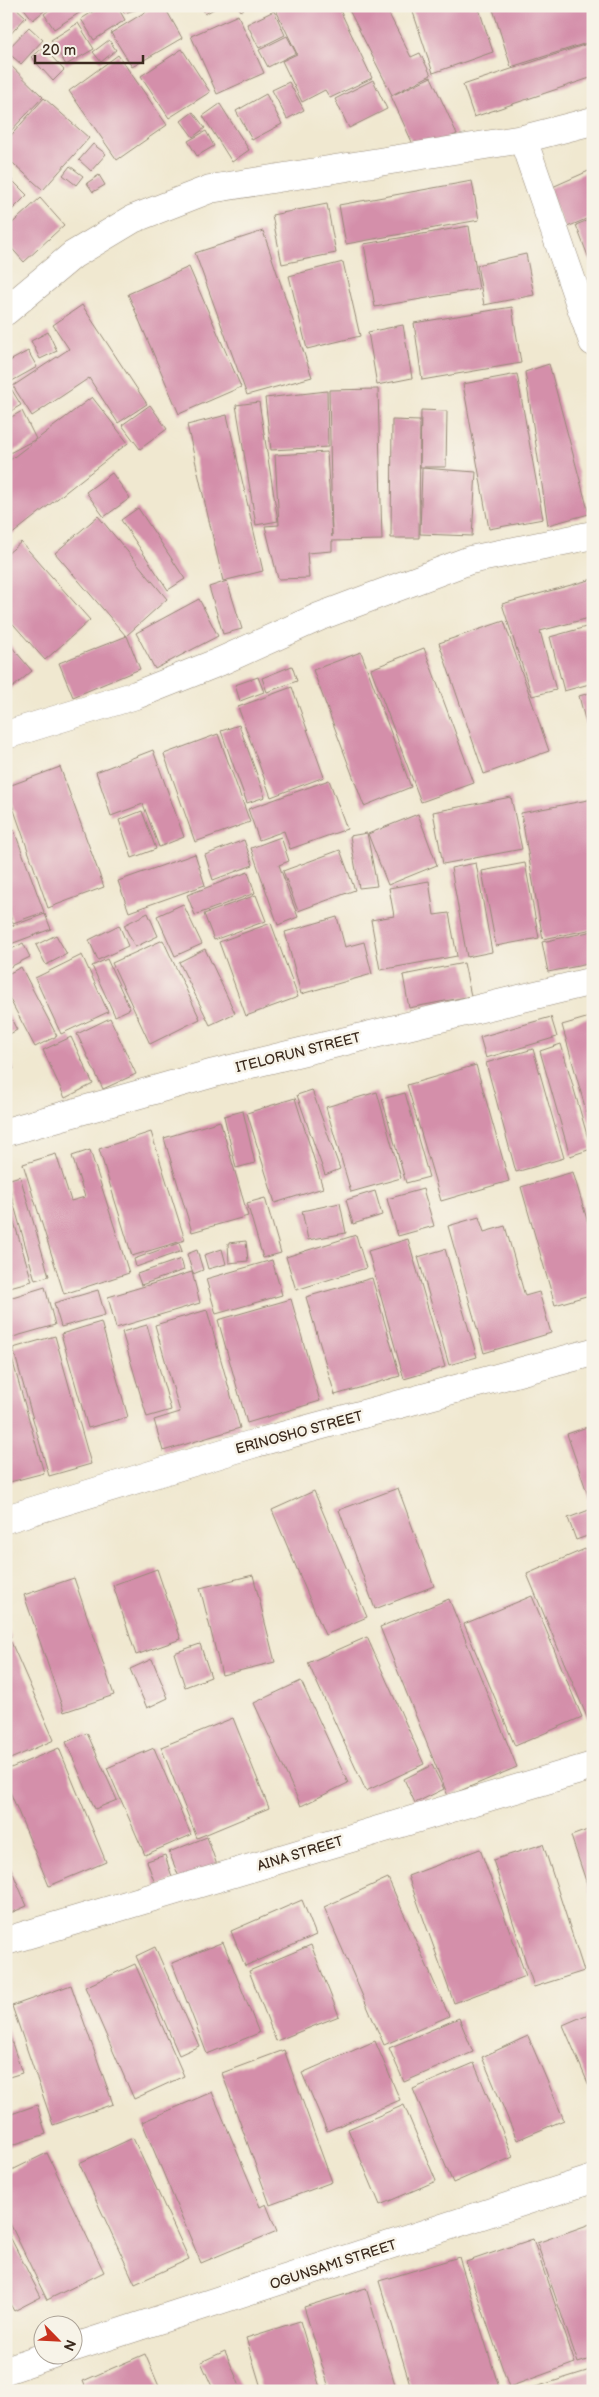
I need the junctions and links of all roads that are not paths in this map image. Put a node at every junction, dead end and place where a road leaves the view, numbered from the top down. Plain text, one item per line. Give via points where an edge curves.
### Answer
1 (593, 121) edge
2 (524, 140) junction
3 (6, 311) edge
4 (593, 342) edge
5 (593, 535) edge
6 (6, 735) edge
7 (593, 981) edge
8 (6, 1132) edge
9 (593, 1352) edge
10 (6, 1519) edge
11 (593, 1766) edge
12 (6, 1941) edge
13 (593, 2179) edge
14 (82, 2345) edge
15 (32, 2361) edge
16 (6, 2370) edge

1 - 2 street
2 - 3 street via 210,189 124,224 73,255
2 - 4 street
5 - 6 street via 470,560 321,616 136,695
7 - 8 street, ITELORUN STREET via 214,1073
9 - 10 street, ERINOSHO STREET via 256,1443
11 - 12 street, AINA STREET
13 - 14 street, OGUNSAMI STREET
15 - 16 street

